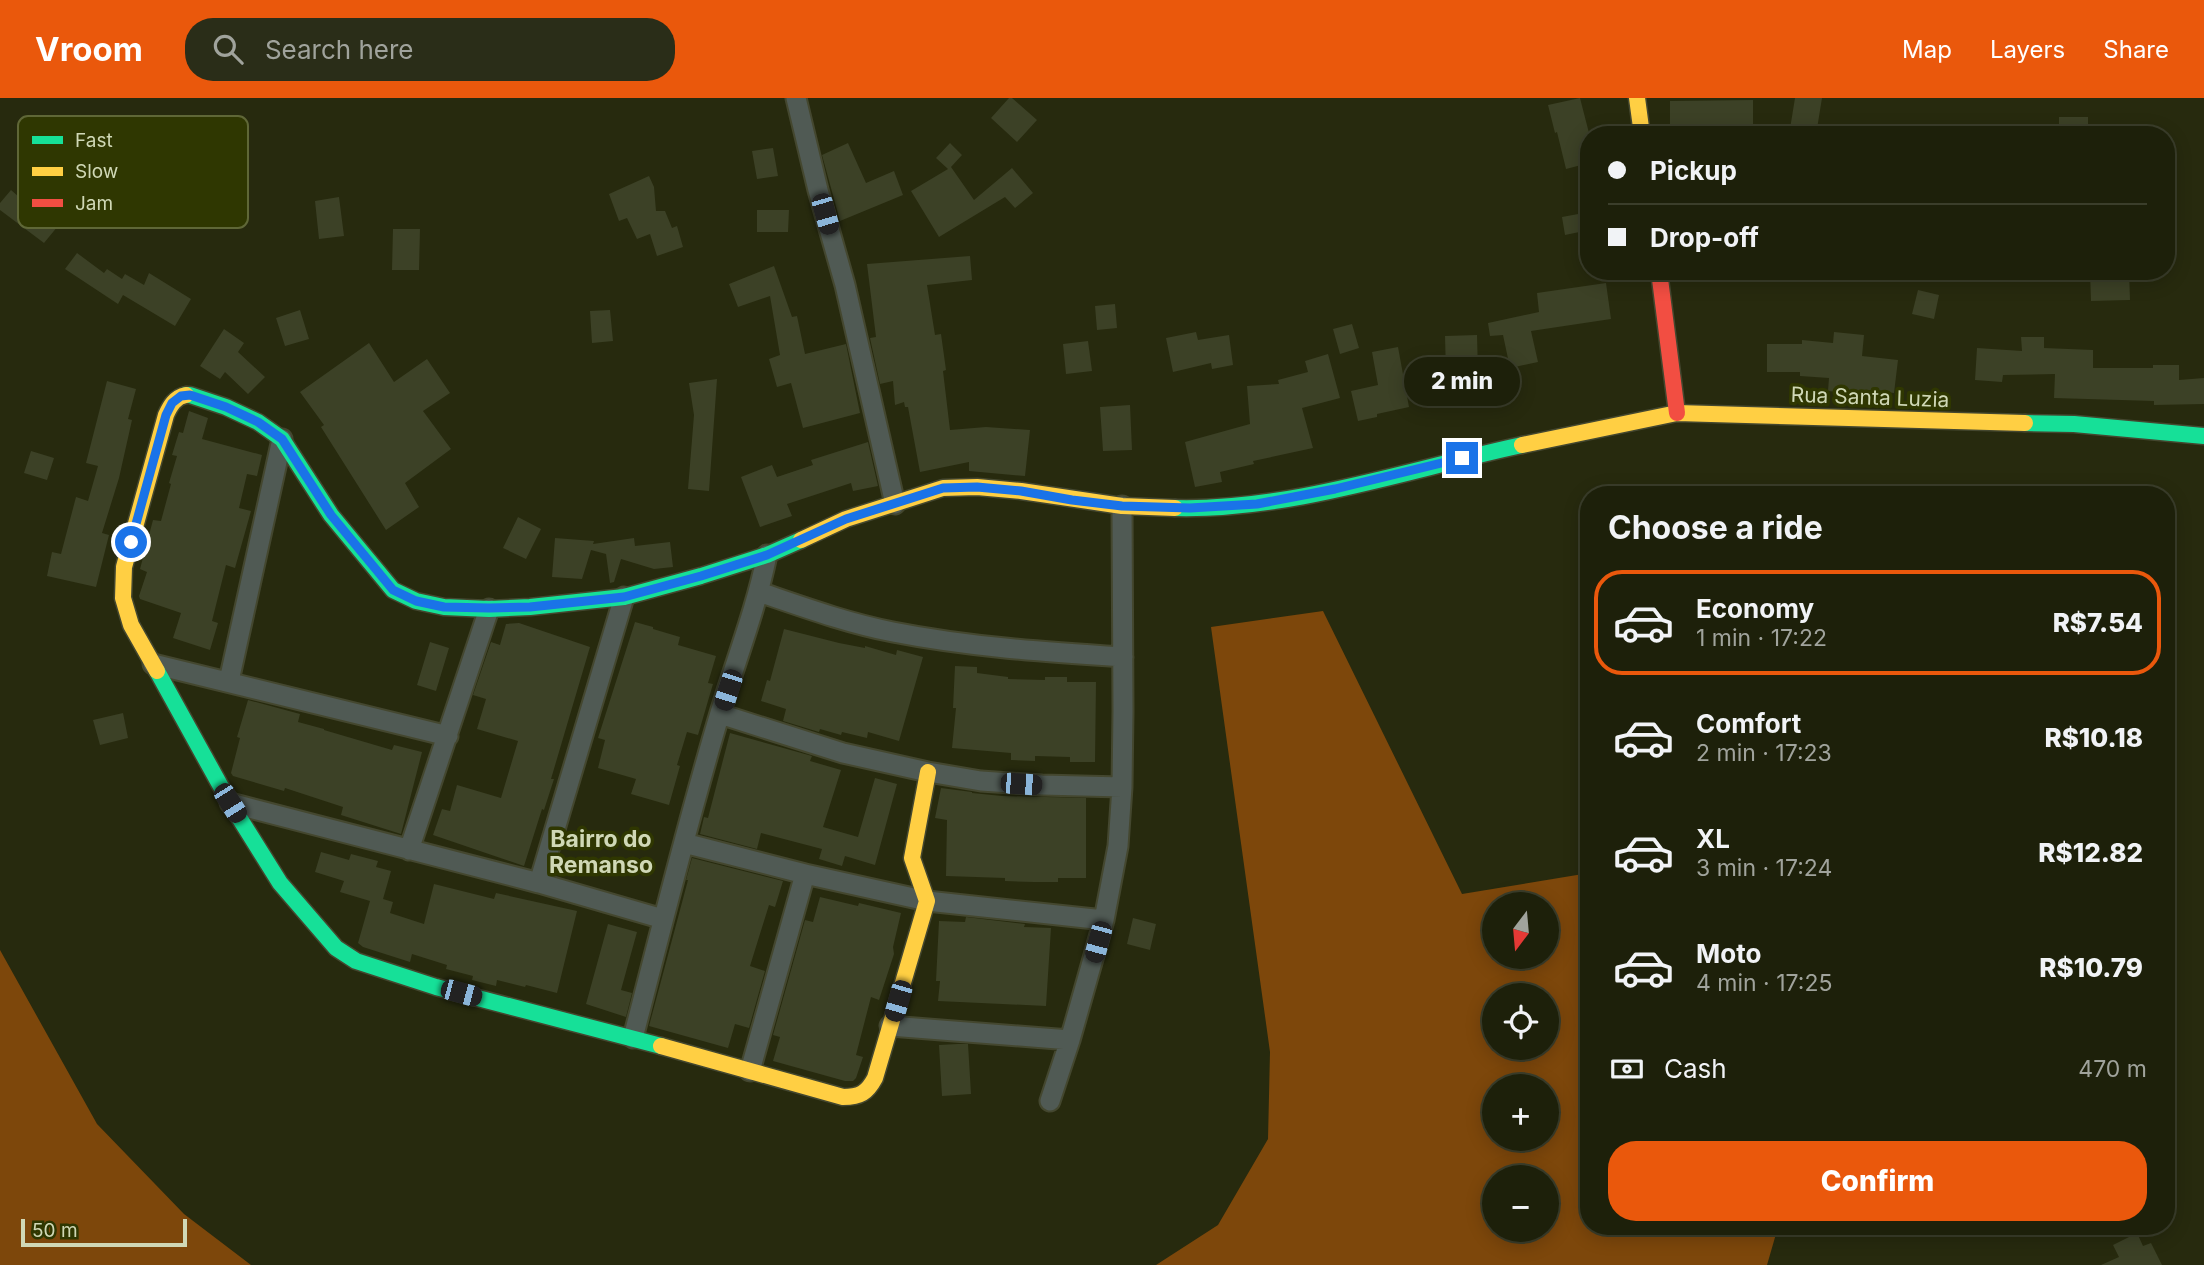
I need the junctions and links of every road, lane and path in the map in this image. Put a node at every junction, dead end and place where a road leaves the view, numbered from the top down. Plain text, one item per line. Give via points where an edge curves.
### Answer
1 (796, 98) edge
2 (1637, 98) edge
3 (1641, 126) edge
4 (1660, 280) edge
5 (1677, 413) junction
6 (2204, 436) edge
7 (282, 439) junction
8 (895, 504) junction
9 (1122, 506) junction
10 (767, 555) junction
11 (759, 593) junction
12 (624, 597) junction
13 (489, 608) junction
14 (1123, 657) junction
15 (153, 664) junction
16 (229, 681) junction
17 (720, 714) junction
18 (447, 736) junction
19 (928, 772) junction
20 (1122, 787) junction
21 (230, 803) junction
22 (684, 843) junction
23 (409, 850) junction
24 (805, 874) junction
25 (539, 883) junction
26 (928, 901) junction
27 (663, 919) junction
28 (1104, 920) junction
29 (890, 1027) junction
30 (634, 1038) junction
31 (1070, 1040) junction
32 (750, 1071) junction
33 (1050, 1101) dead end

1 - 8 street
2 - 3 street
4 - 5 street
5 - 6 street, Rua Santa Luzia via 2074,424
5 - 9 street, Rua Santa Luzia via 1257,504
7 - 13 street, Rua Santa Luzia via 331,515 393,590 444,607
7 - 15 street via 258,422 202,398 181,396 172,403 124,567 123,598 131,625
7 - 16 street
8 - 9 street, Rua Santa Luzia via 943,488 977,487
8 - 10 street, Rua Santa Luzia via 846,519
9 - 14 street
10 - 11 street
10 - 12 street, Rua Santa Luzia
11 - 14 street via 863,625 947,642
11 - 17 street
12 - 13 street, Rua Santa Luzia
12 - 25 street
13 - 18 street
14 - 20 street
15 - 16 street
15 - 21 street
16 - 18 street
17 - 19 street via 843,753
17 - 22 street
18 - 23 street
19 - 20 street via 993,782
19 - 26 street via 912,858
20 - 28 street via 1118,846
21 - 23 street
21 - 30 street via 280,883 336,948 356,961 436,987
22 - 24 street
22 - 27 street
23 - 25 street
24 - 26 street
24 - 32 street
25 - 27 street
26 - 28 street
26 - 29 street
27 - 30 street
28 - 31 street
29 - 31 street
29 - 32 street via 875,1078 856,1098
30 - 32 street
31 - 33 street

